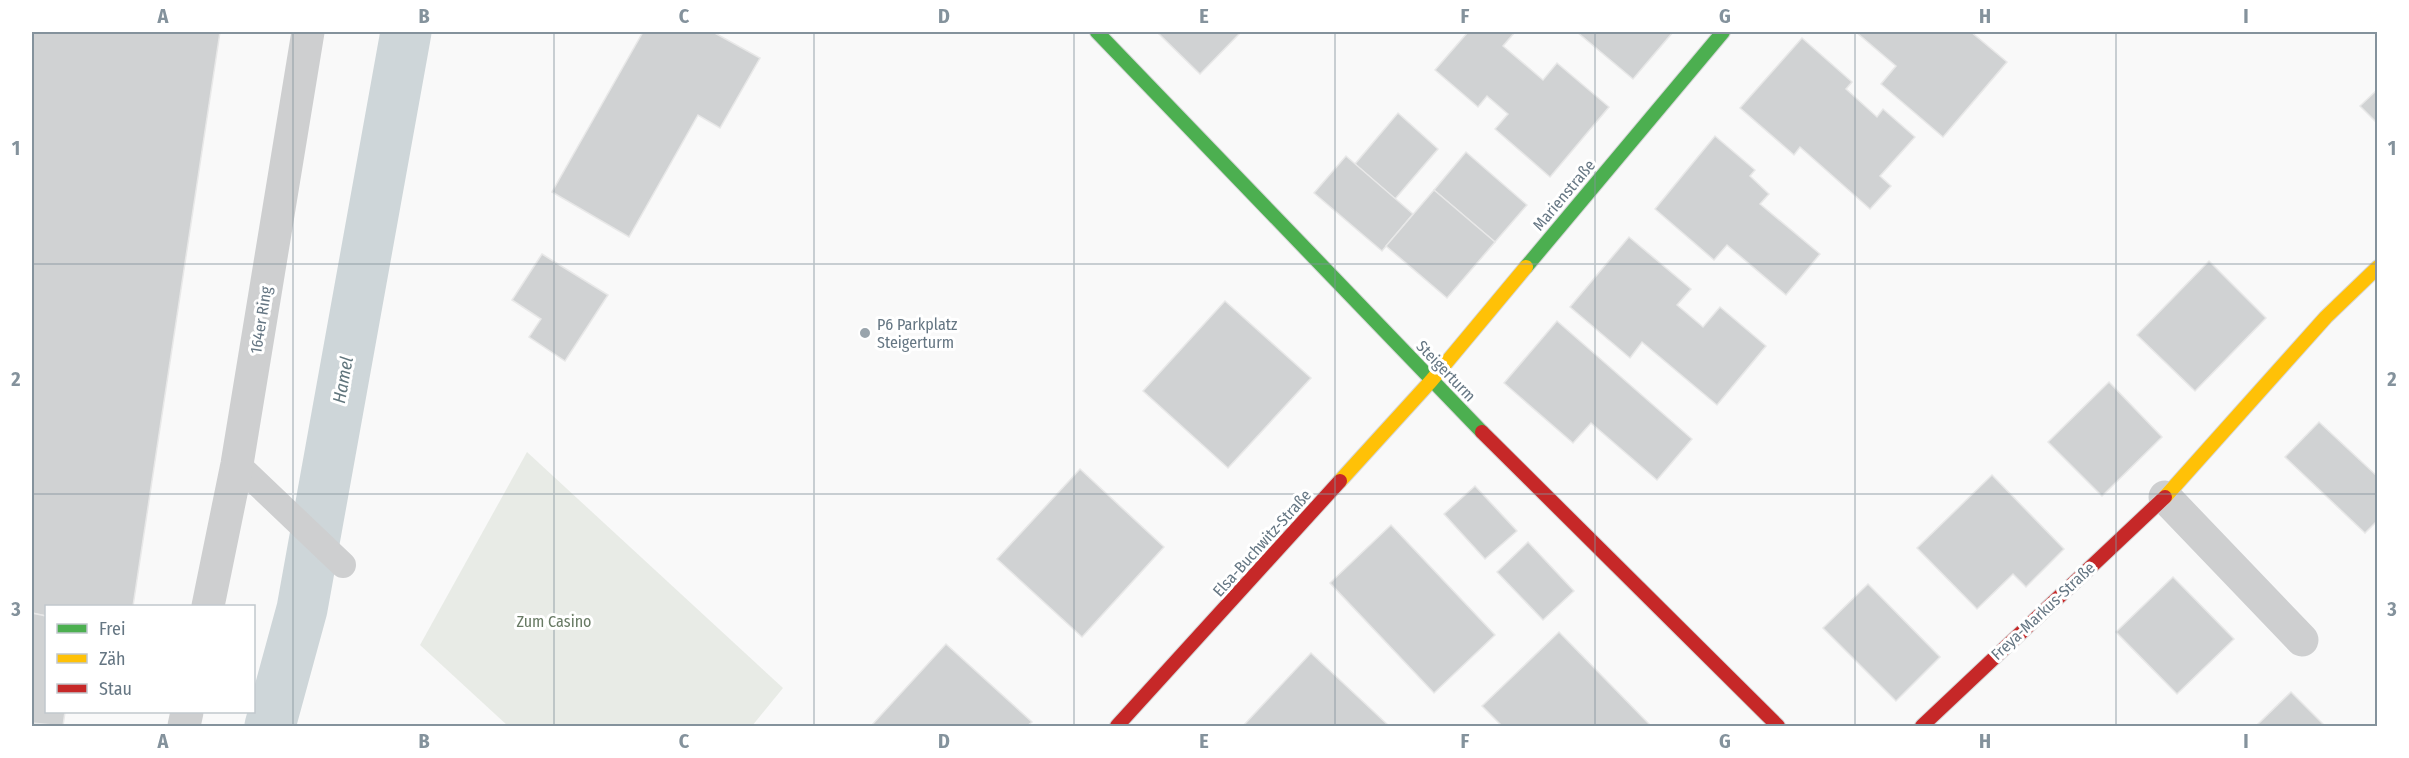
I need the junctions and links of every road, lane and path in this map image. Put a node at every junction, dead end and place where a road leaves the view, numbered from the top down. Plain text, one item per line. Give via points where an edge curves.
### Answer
1 (308, 32) edge
2 (1097, 32) edge
3 (1723, 32) edge
4 (2378, 267) edge
5 (1431, 381) junction
6 (237, 464) junction
7 (2165, 497) junction
8 (343, 565) dead end
9 (208, 605) edge
10 (2302, 640) dead end
11 (1117, 726) edge
12 (1778, 726) edge
13 (1922, 726) edge

1 - 6 street, 164er Ring
2 - 5 street, Steigerturm
3 - 5 street, Marienstraße
4 - 7 street, Freya-Markus-Straße via 2326,317
5 - 11 street, Elsa-Buchwitz-Straße
5 - 12 street, Steigerturm
6 - 8 lane
6 - 9 street, 164er Ring
7 - 10 street
7 - 13 street, Freya-Markus-Straße

